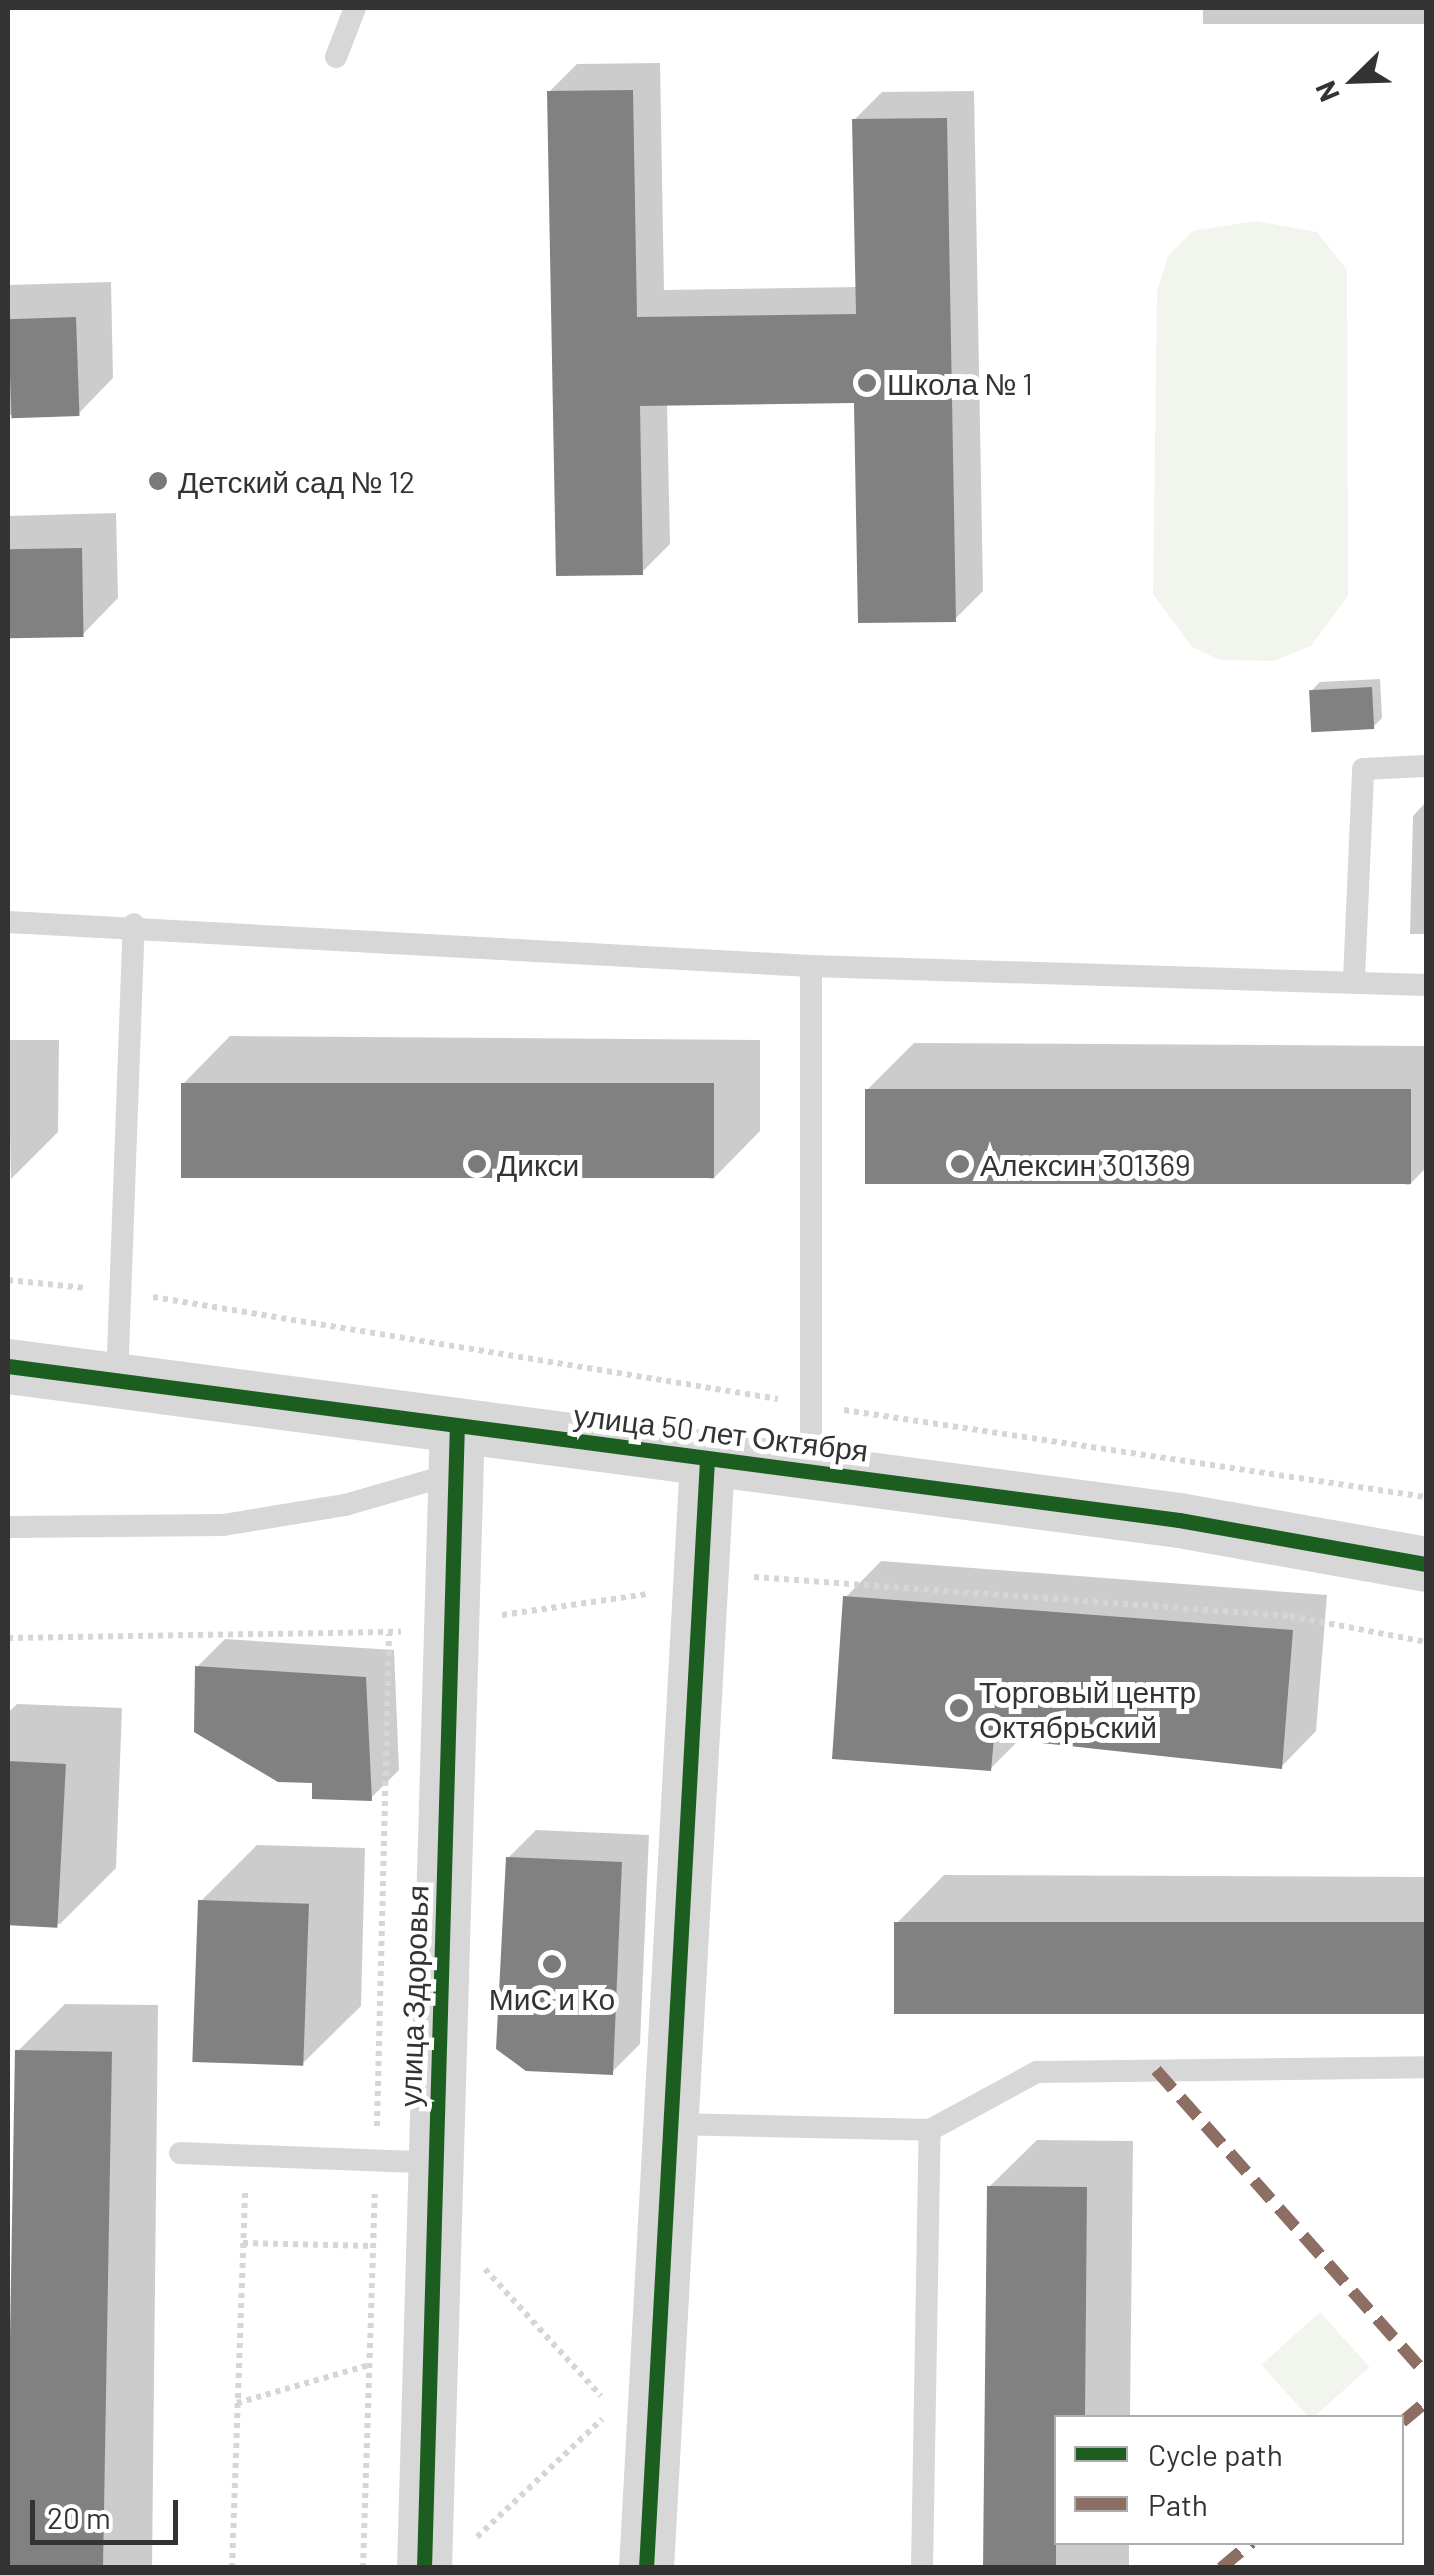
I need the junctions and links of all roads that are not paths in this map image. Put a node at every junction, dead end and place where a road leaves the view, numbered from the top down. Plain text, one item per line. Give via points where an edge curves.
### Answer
1 (355, 8) edge
2 (336, 58) dead end
3 (1426, 766) edge
4 (8, 922) edge
5 (134, 924) junction
6 (812, 966) junction
7 (1354, 979) junction
8 (1426, 985) edge
9 (8, 1366) edge
10 (117, 1381) junction
11 (456, 1449) junction
12 (707, 1459) junction
13 (811, 1472) junction
14 (8, 1527) edge
15 (1426, 1564) edge
16 (1426, 2067) edge
17 (671, 2124) junction
18 (930, 2130) junction
19 (180, 2153) dead end
20 (435, 2188) junction
21 (424, 2568) edge
22 (646, 2568) edge
23 (922, 2568) edge

1 - 2 lane
3 - 7 lane via 1362,768
4 - 5 lane
5 - 6 lane
5 - 10 lane
6 - 7 lane
6 - 13 lane
7 - 8 lane
9 - 10 street, улица 50 лет Октября
10 - 11 street, улица 50 лет Октября
11 - 12 street, улица 50 лет Октября
11 - 14 lane via 346,1505 223,1525
11 - 20 street, улица Здоровья
12 - 13 street, улица 50 лет Октября
12 - 17 street
13 - 15 street, улица 50 лет Октября
16 - 18 lane via 1037,2072
17 - 18 lane
17 - 22 street
18 - 23 lane
19 - 20 lane via 376,2161
20 - 21 street, улица Здоровья

